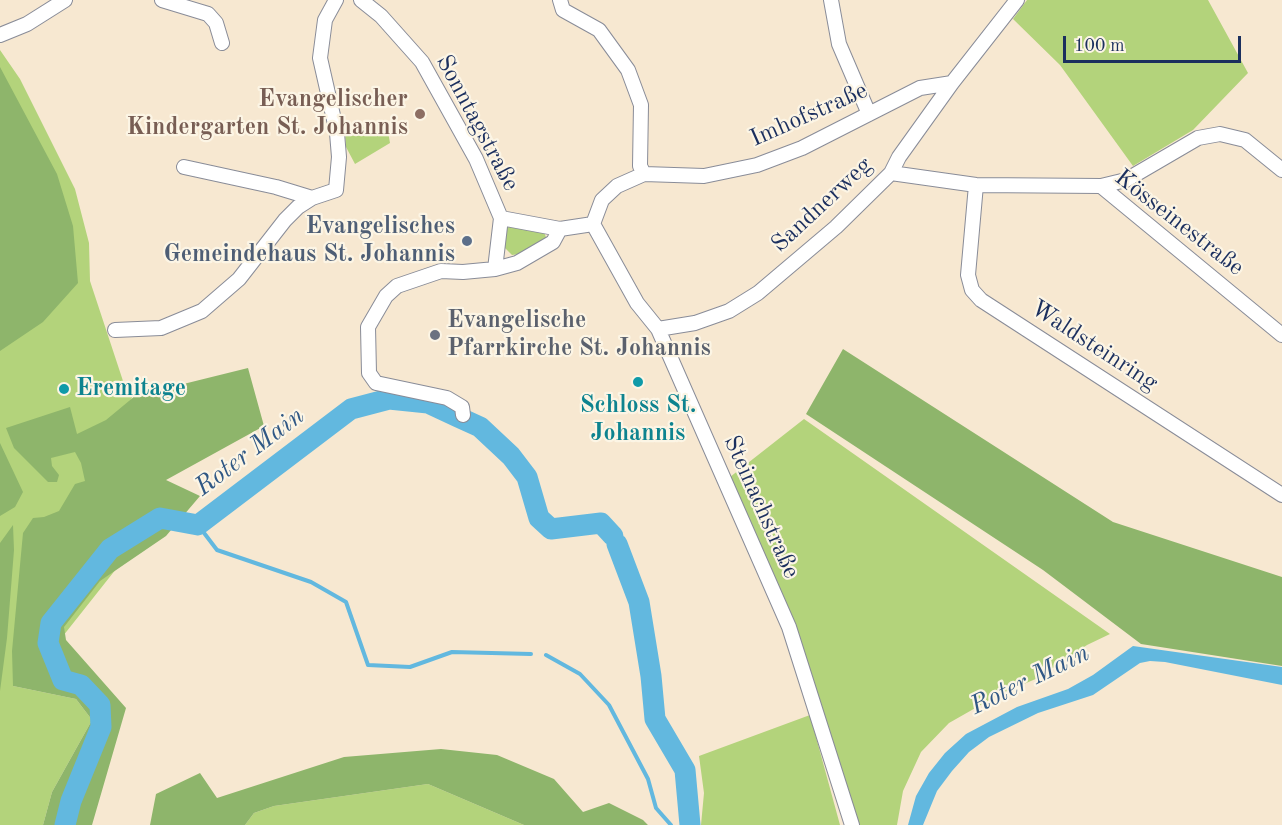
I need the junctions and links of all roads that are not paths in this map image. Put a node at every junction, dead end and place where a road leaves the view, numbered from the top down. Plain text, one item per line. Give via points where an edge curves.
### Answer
1 (65, 0) edge
2 (162, 0) edge
3 (336, 0) edge
4 (361, 0) edge
5 (560, 0) edge
6 (831, 0) edge
7 (1017, 0) edge
8 (0, 35) edge
9 (222, 43) dead end
10 (952, 83) junction
11 (868, 114) junction
12 (184, 167) dead end
13 (1282, 170) edge
14 (644, 174) junction
15 (891, 174) junction
16 (976, 185) junction
17 (1101, 186) junction
18 (312, 198) junction
19 (501, 218) junction
20 (593, 224) junction
21 (560, 229) junction
22 (495, 269) junction
23 (657, 329) junction
24 (115, 330) dead end
25 (1282, 335) edge
26 (463, 415) dead end
27 (1282, 495) edge
28 (852, 825) edge

1 - 8 street via 27,24
2 - 9 street via 208,14 216,23
3 - 18 street via 325,20 320,58 337,133 336,190
4 - 19 street, Sonntagstraße via 381,16 422,62 476,159
5 - 14 street via 563,10 599,30 628,70 640,105 640,166
6 - 11 street via 839,44
7 - 10 street, Sandnerweg
10 - 11 street, Imhofstraße via 920,88
10 - 15 street, Sandnerweg
11 - 14 street, Imhofstraße via 802,148 757,165 704,176
12 - 18 street
13 - 17 street via 1245,140 1220,134 1198,138 1126,180
14 - 20 street via 617,186 602,200
15 - 16 street, Kösseinestraße
15 - 23 street, Sandnerweg via 836,227 729,312
16 - 17 street, Kösseinestraße
16 - 27 street, Waldsteinring via 969,275 972,290 981,300
17 - 25 street, Kösseinestraße
18 - 24 street via 285,220 239,279 202,311 161,328
19 - 21 street
19 - 22 street
20 - 21 street
20 - 23 street, Steinachstraße
21 - 22 street via 553,242 540,250
22 - 26 street via 441,271 410,280 386,296 368,327 369,374 376,383 447,398 462,407
23 - 28 street, Steinachstraße via 789,627

